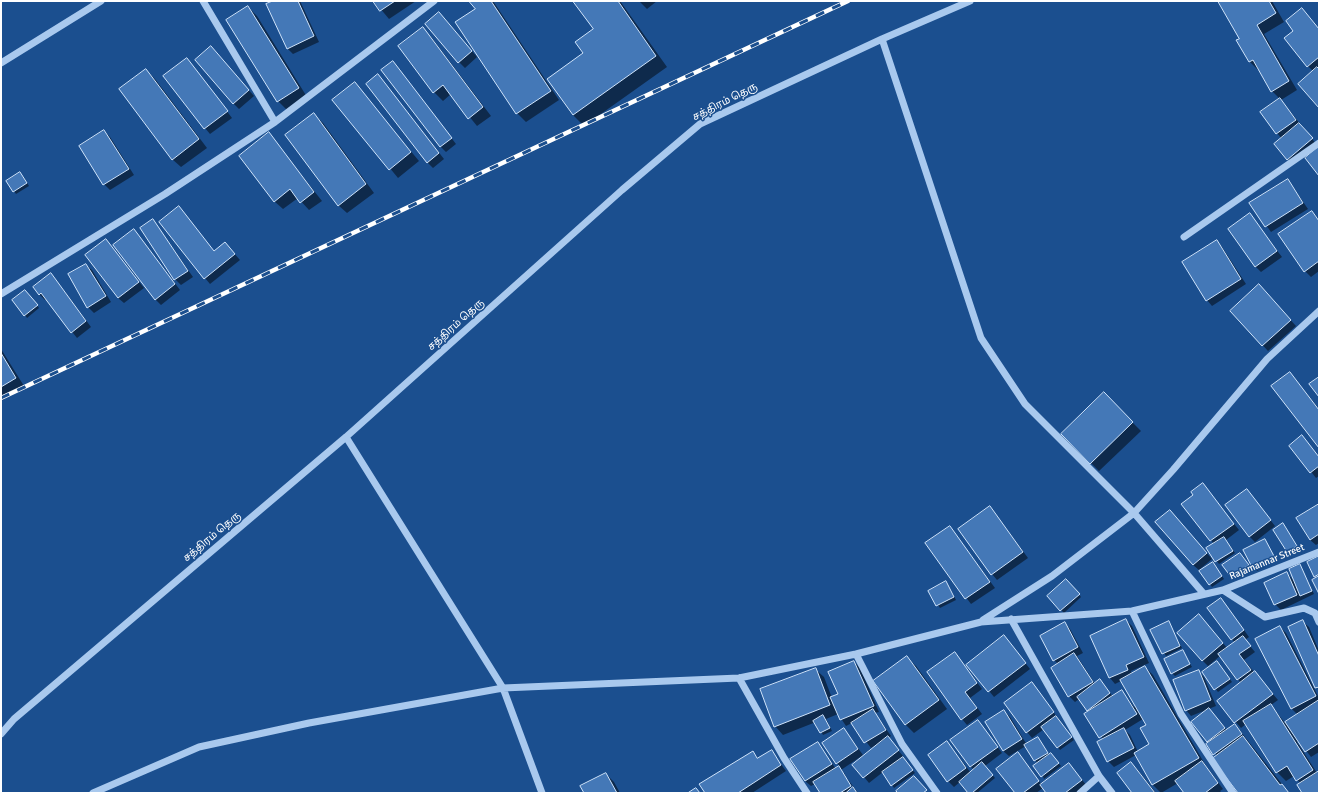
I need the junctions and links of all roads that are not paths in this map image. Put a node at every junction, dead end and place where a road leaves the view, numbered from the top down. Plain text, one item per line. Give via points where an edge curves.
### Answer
1 (100, 1) edge
2 (203, 1) edge
3 (970, 1) edge
4 (429, 2) edge
5 (882, 39) junction
6 (1, 63) edge
7 (275, 122) junction
8 (1319, 143) edge
9 (1184, 237) dead end
10 (1, 294) edge
11 (1319, 311) edge
12 (346, 436) junction
13 (1134, 513) junction
14 (1319, 552) edge
15 (1223, 590) junction
16 (1204, 594) junction
17 (1132, 611) junction
18 (1011, 620) junction
19 (981, 622) junction
20 (1319, 622) edge
21 (856, 654) junction
22 (739, 678) junction
23 (503, 688) junction
24 (1, 734) edge
25 (1099, 776) junction
26 (93, 793) edge
27 (542, 793) edge
28 (807, 793) edge
29 (937, 793) edge
30 (1080, 793) edge
31 (1112, 793) edge
32 (1233, 793) edge

1 - 6 street
2 - 7 street
3 - 5 street, சத்திரம் தெரு
4 - 7 street
5 - 12 street, சத்திரம் தெரு via 700,124 622,190
5 - 13 street via 981,338 1025,404
7 - 10 street via 165,194
8 - 9 street
11 - 13 street via 1267,359
12 - 23 street
12 - 24 street, சத்திரம் தெரு via 14,719
13 - 16 street
13 - 19 street via 1052,576
14 - 15 street, Rajamannar Street
15 - 16 street, Rajamannar Street
15 - 20 street via 1265,617 1304,608 1316,613
16 - 17 street, Rajamannar Street
17 - 18 street, Rajamannar Street
17 - 32 street via 1181,714
18 - 19 street, Rajamannar Street
18 - 25 street
19 - 21 street
21 - 22 street
21 - 29 street via 902,744
22 - 23 street
22 - 28 street
23 - 26 street via 309,723 199,748
23 - 27 street
25 - 30 street
25 - 31 street

